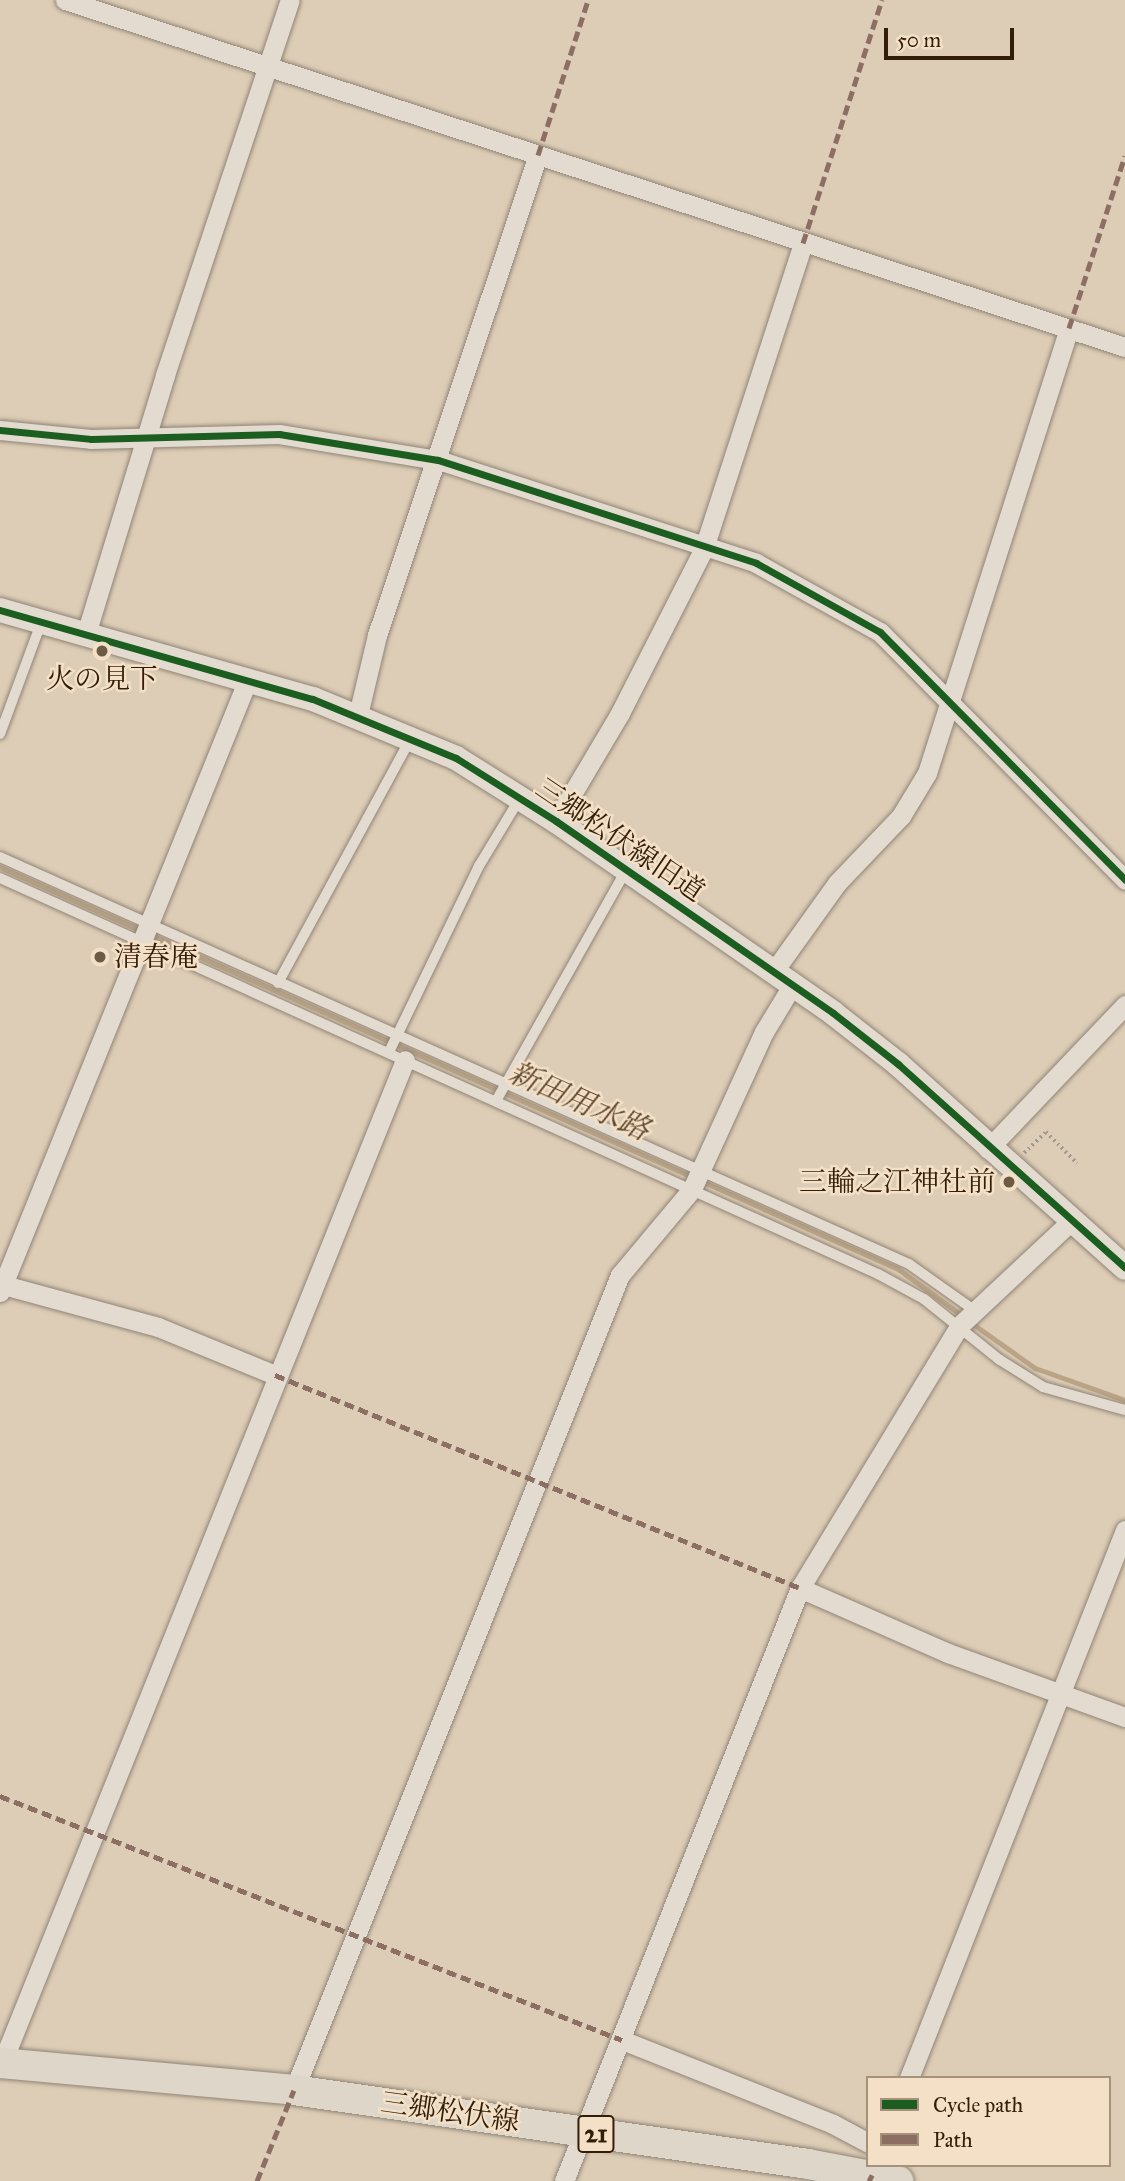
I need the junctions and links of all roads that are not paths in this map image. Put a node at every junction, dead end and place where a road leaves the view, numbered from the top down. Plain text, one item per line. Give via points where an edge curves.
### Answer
1 (65, 0) edge
2 (290, 0) edge
3 (269, 66) junction
4 (538, 155) junction
5 (803, 243) junction
6 (1069, 328) junction
7 (1125, 347) edge
8 (0, 430) edge
9 (148, 436) junction
10 (438, 460) junction
11 (704, 548) junction
12 (0, 610) edge
13 (42, 622) junction
14 (86, 634) junction
15 (248, 679) junction
16 (949, 702) junction
17 (358, 715) junction
18 (0, 734) edge
19 (411, 737) junction
20 (521, 798) junction
21 (556, 821) junction
22 (0, 857) edge
23 (626, 870) junction
24 (0, 877) edge
25 (1125, 880) edge
26 (145, 932) junction
27 (783, 978) junction
28 (278, 983) junction
29 (1125, 1005) edge
30 (398, 1034) junction
31 (397, 1056) junction
32 (505, 1084) junction
33 (496, 1101) junction
34 (595, 1123) junction
35 (585, 1140) junction
36 (989, 1149) junction
37 (701, 1170) junction
38 (692, 1189) junction
39 (1070, 1222) junction
40 (1125, 1268) edge
41 (1, 1286) edge
42 (974, 1310) junction
43 (959, 1326) junction
44 (275, 1375) junction
45 (1125, 1410) edge
46 (1125, 1530) edge
47 (800, 1588) junction
48 (1060, 1692) junction
49 (1125, 1717) edge
50 (622, 2040) junction
51 (1, 2065) edge
52 (910, 2076) edge
53 (294, 2090) junction
54 (583, 2132) junction
55 (866, 2142) edge
56 (882, 2174) edge
57 (564, 2181) edge

1 - 3 street
2 - 3 street
3 - 4 street
3 - 9 street
4 - 5 street
4 - 10 street
5 - 6 street
5 - 11 street
6 - 7 street
6 - 16 street
8 - 9 street via 91,439
9 - 10 street via 279,434
9 - 14 street
10 - 11 street
10 - 17 street via 377,635
11 - 16 street via 756,563 880,632
11 - 21 street via 620,713
12 - 13 street, 三郷松伏線旧道
13 - 14 street, 三郷松伏線旧道
13 - 18 lane
14 - 15 street, 三郷松伏線旧道
15 - 17 street, 三郷松伏線旧道
15 - 26 street
16 - 25 street
16 - 27 street via 927,773 901,816 837,883
17 - 19 street, 三郷松伏線旧道
19 - 20 street, 三郷松伏線旧道
19 - 28 lane
20 - 21 street, 三郷松伏線旧道
20 - 30 lane via 480,866
21 - 23 street, 三郷松伏線旧道
22 - 26 lane
23 - 27 street, 三郷松伏線旧道
23 - 32 lane
24 - 26 lane
26 - 28 lane
26 - 31 lane
26 - 41 street
27 - 36 street, 三郷松伏線旧道 via 881,1049
27 - 37 street via 764,1032
28 - 30 lane
29 - 36 street
30 - 31 lane
30 - 32 lane
31 - 33 lane
31 - 44 street
32 - 33 lane
32 - 34 lane
33 - 35 lane
34 - 35 lane
34 - 37 lane
35 - 38 lane
36 - 39 street, 三郷松伏線旧道
37 - 38 street
37 - 42 lane via 909,1264
38 - 43 lane via 889,1280
38 - 53 street via 620,1275
39 - 40 street, 三郷松伏線旧道
39 - 42 street
41 - 44 street via 158,1327
42 - 43 street
43 - 45 lane via 1000,1360 1044,1387
43 - 47 street
44 - 51 street
46 - 48 street
47 - 48 street via 948,1653
47 - 50 street
48 - 49 street
48 - 52 street
50 - 54 street
50 - 55 street via 833,2124
51 - 53 main road, 三郷松伏線 / 21
53 - 54 main road, 三郷松伏線 / 21
54 - 56 main road, 三郷松伏線 / 21
54 - 57 street

